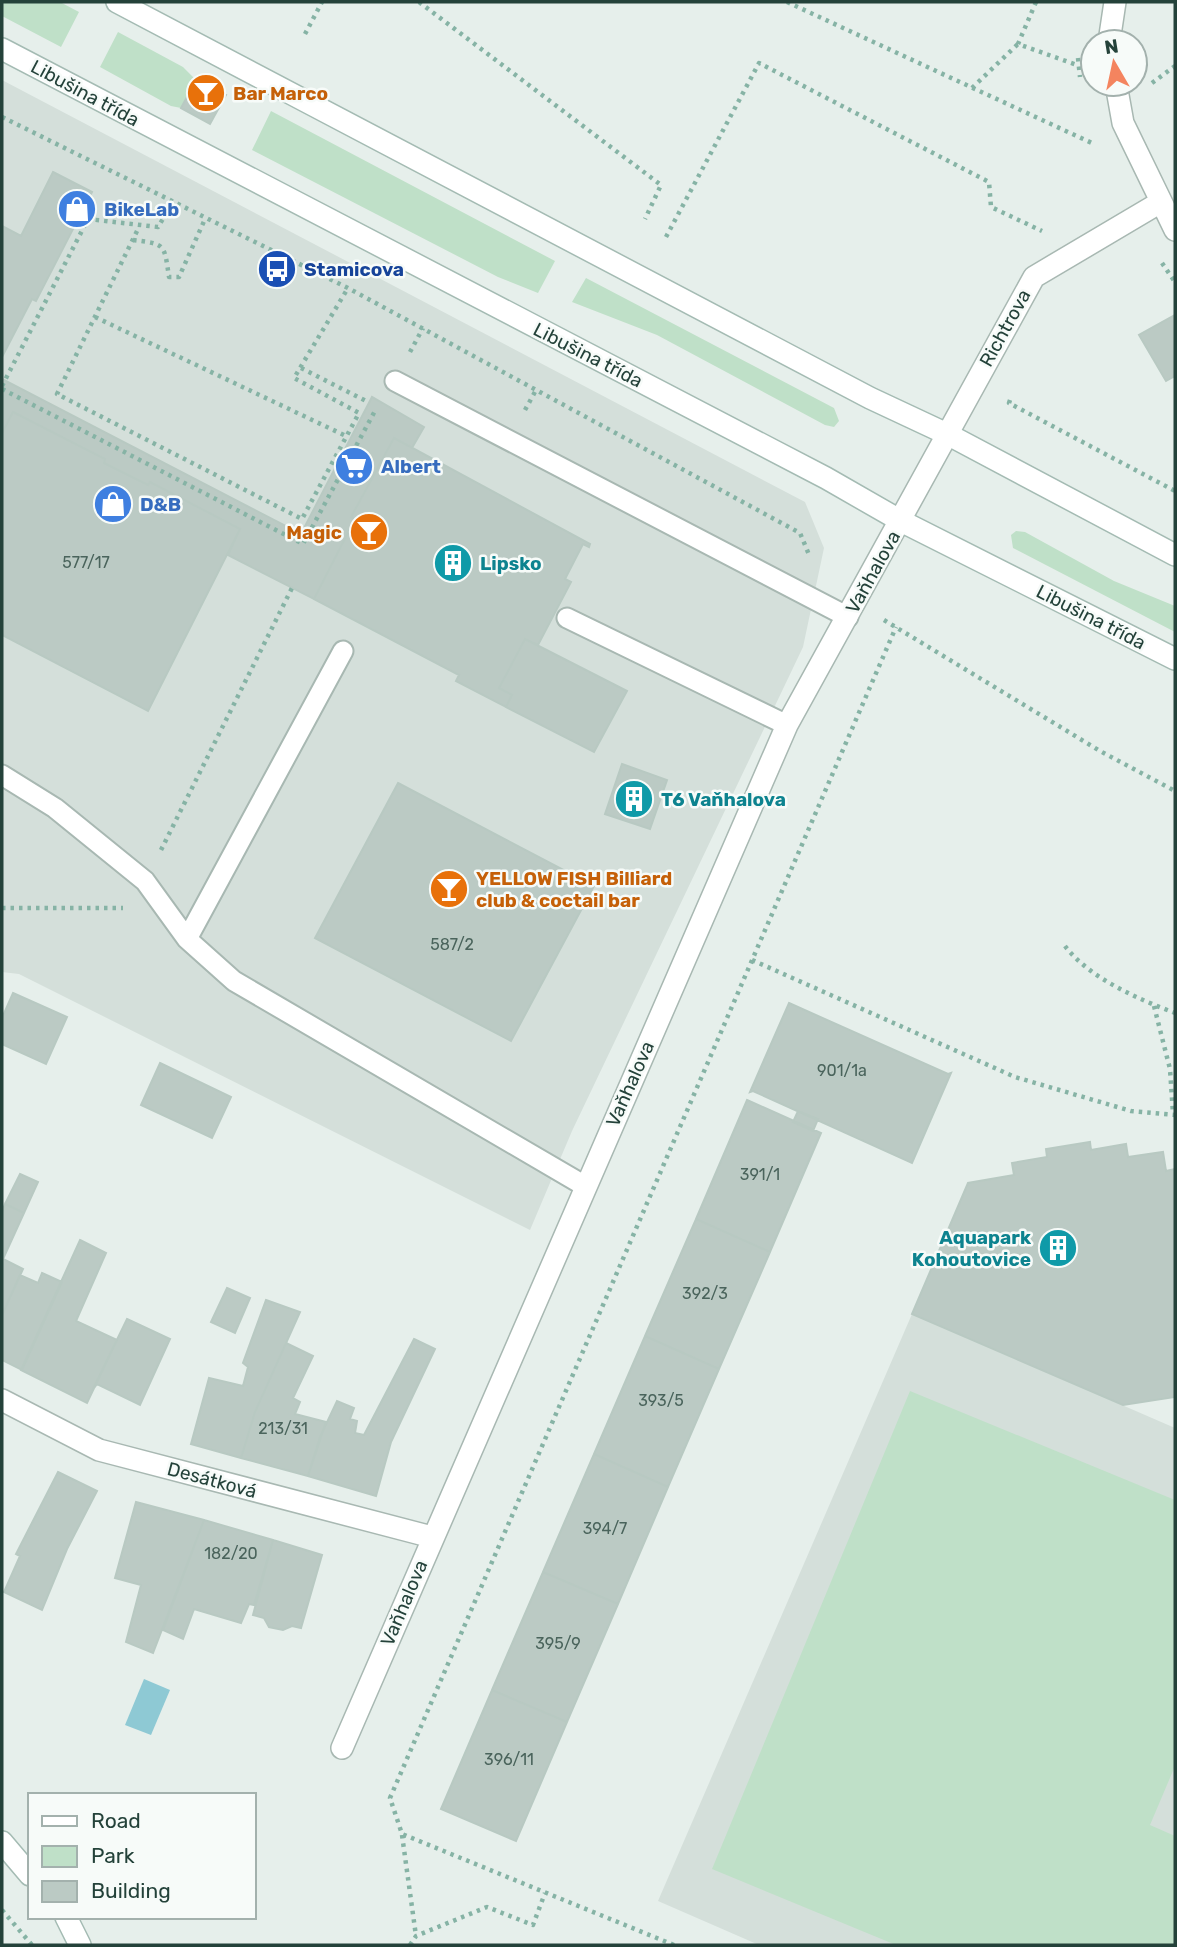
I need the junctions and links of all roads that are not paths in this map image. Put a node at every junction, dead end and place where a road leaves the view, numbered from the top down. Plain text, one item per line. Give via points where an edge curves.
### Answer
1 (117, 2) edge
2 (1115, 2) edge
3 (1111, 28) edge
4 (2, 49) edge
5 (1119, 98) edge
6 (1160, 203) junction
7 (1175, 230) edge
8 (396, 381) dead end
9 (949, 435) junction
10 (901, 521) junction
11 (1175, 555) edge
12 (851, 610) junction
13 (567, 618) dead end
14 (343, 651) dead end
15 (1175, 659) edge
16 (787, 725) junction
17 (2, 775) edge
18 (187, 939) junction
19 (585, 1186) junction
20 (2, 1400) edge
21 (432, 1537) junction
22 (342, 1748) dead end
23 (2, 1842) edge
24 (28, 1873) edge
25 (67, 1919) edge
26 (80, 1945) edge

1 - 9 street via 870,398
2 - 3 street
4 - 10 street, Libušina třída
5 - 6 street via 1123,123
6 - 7 street
6 - 9 street, Richtrova via 1034,277
8 - 12 lane
9 - 10 street, Vaňhalova
9 - 11 street
10 - 12 street, Vaňhalova
10 - 15 street, Libušina třída
12 - 16 street, Vaňhalova
13 - 16 lane
14 - 18 lane
16 - 19 street, Vaňhalova
17 - 18 lane via 55,808 145,881
18 - 19 lane via 234,981
19 - 21 street, Vaňhalova
20 - 21 street, Desátková via 99,1450
21 - 22 street, Vaňhalova
23 - 24 street
25 - 26 street

